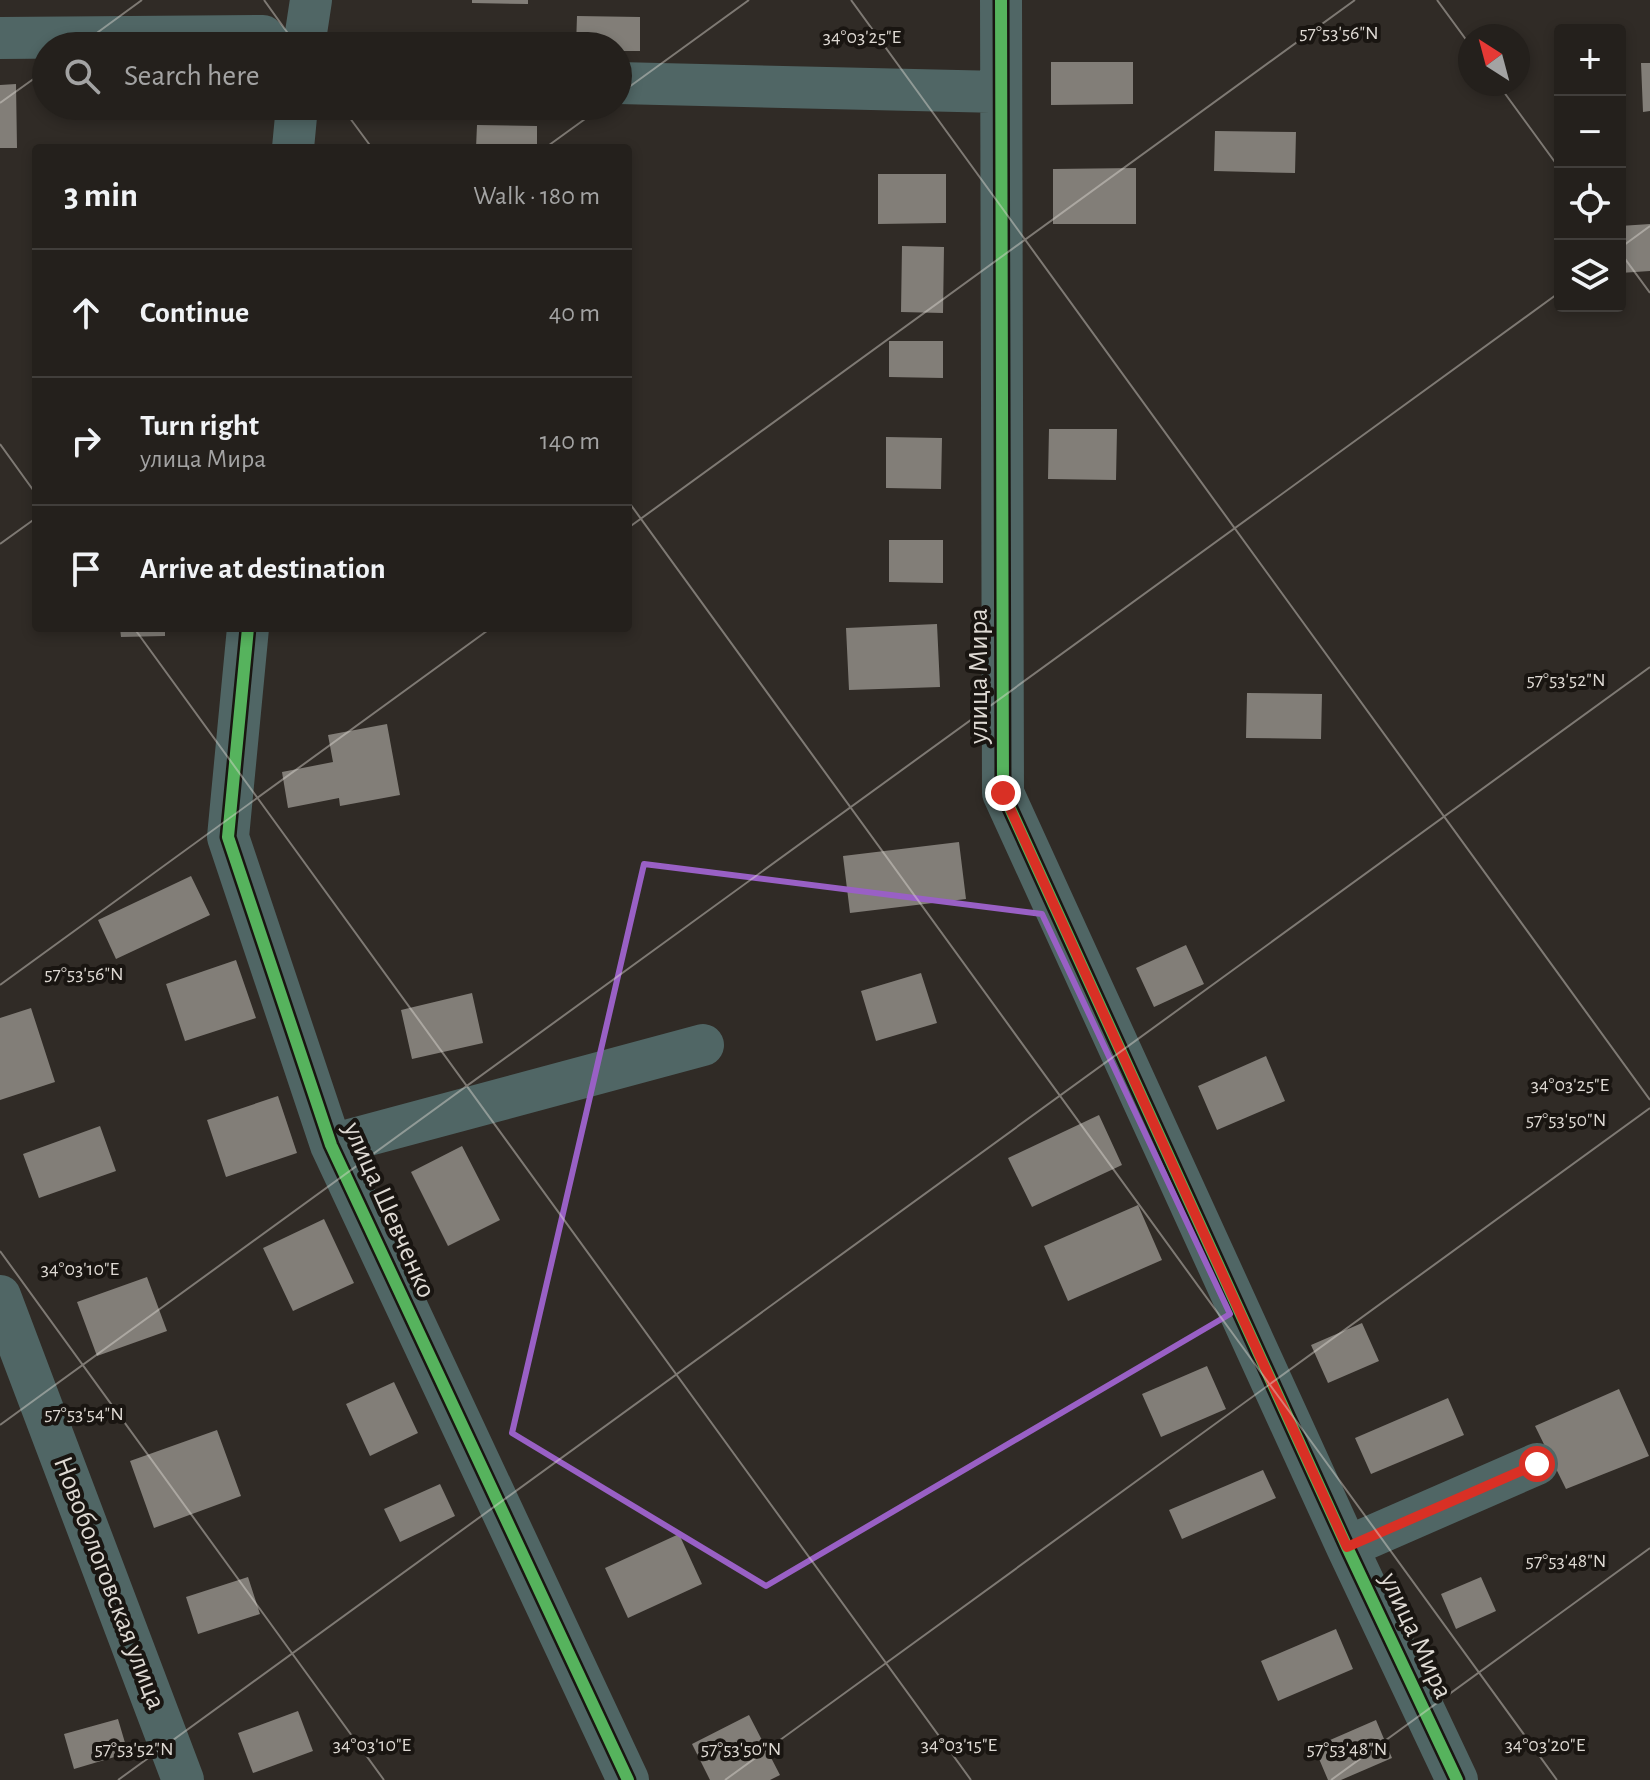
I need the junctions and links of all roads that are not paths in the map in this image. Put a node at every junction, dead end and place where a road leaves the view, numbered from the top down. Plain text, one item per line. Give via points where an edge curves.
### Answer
1 (311, 0) edge
2 (1001, 0) edge
3 (306, 32) edge
4 (0, 38) edge
5 (32, 38) edge
6 (632, 83) edge
7 (1001, 92) junction
8 (296, 120) edge
9 (293, 144) edge
10 (248, 632) edge
11 (703, 1045) dead end
12 (331, 1145) junction
13 (0, 1296) edge
14 (1537, 1464) dead end
15 (1347, 1547) junction
16 (183, 1780) edge
17 (628, 1780) edge
18 (1457, 1780) edge

1 - 3 street
2 - 7 street, улица Мира
4 - 5 street
6 - 7 street
7 - 15 street, улица Мира via 1003,793
8 - 9 street
10 - 12 street, улица Шевченко via 228,837
11 - 12 street
12 - 17 street, улица Шевченко
13 - 16 street, Новобологовская улица
14 - 15 street
15 - 18 street, улица Мира

